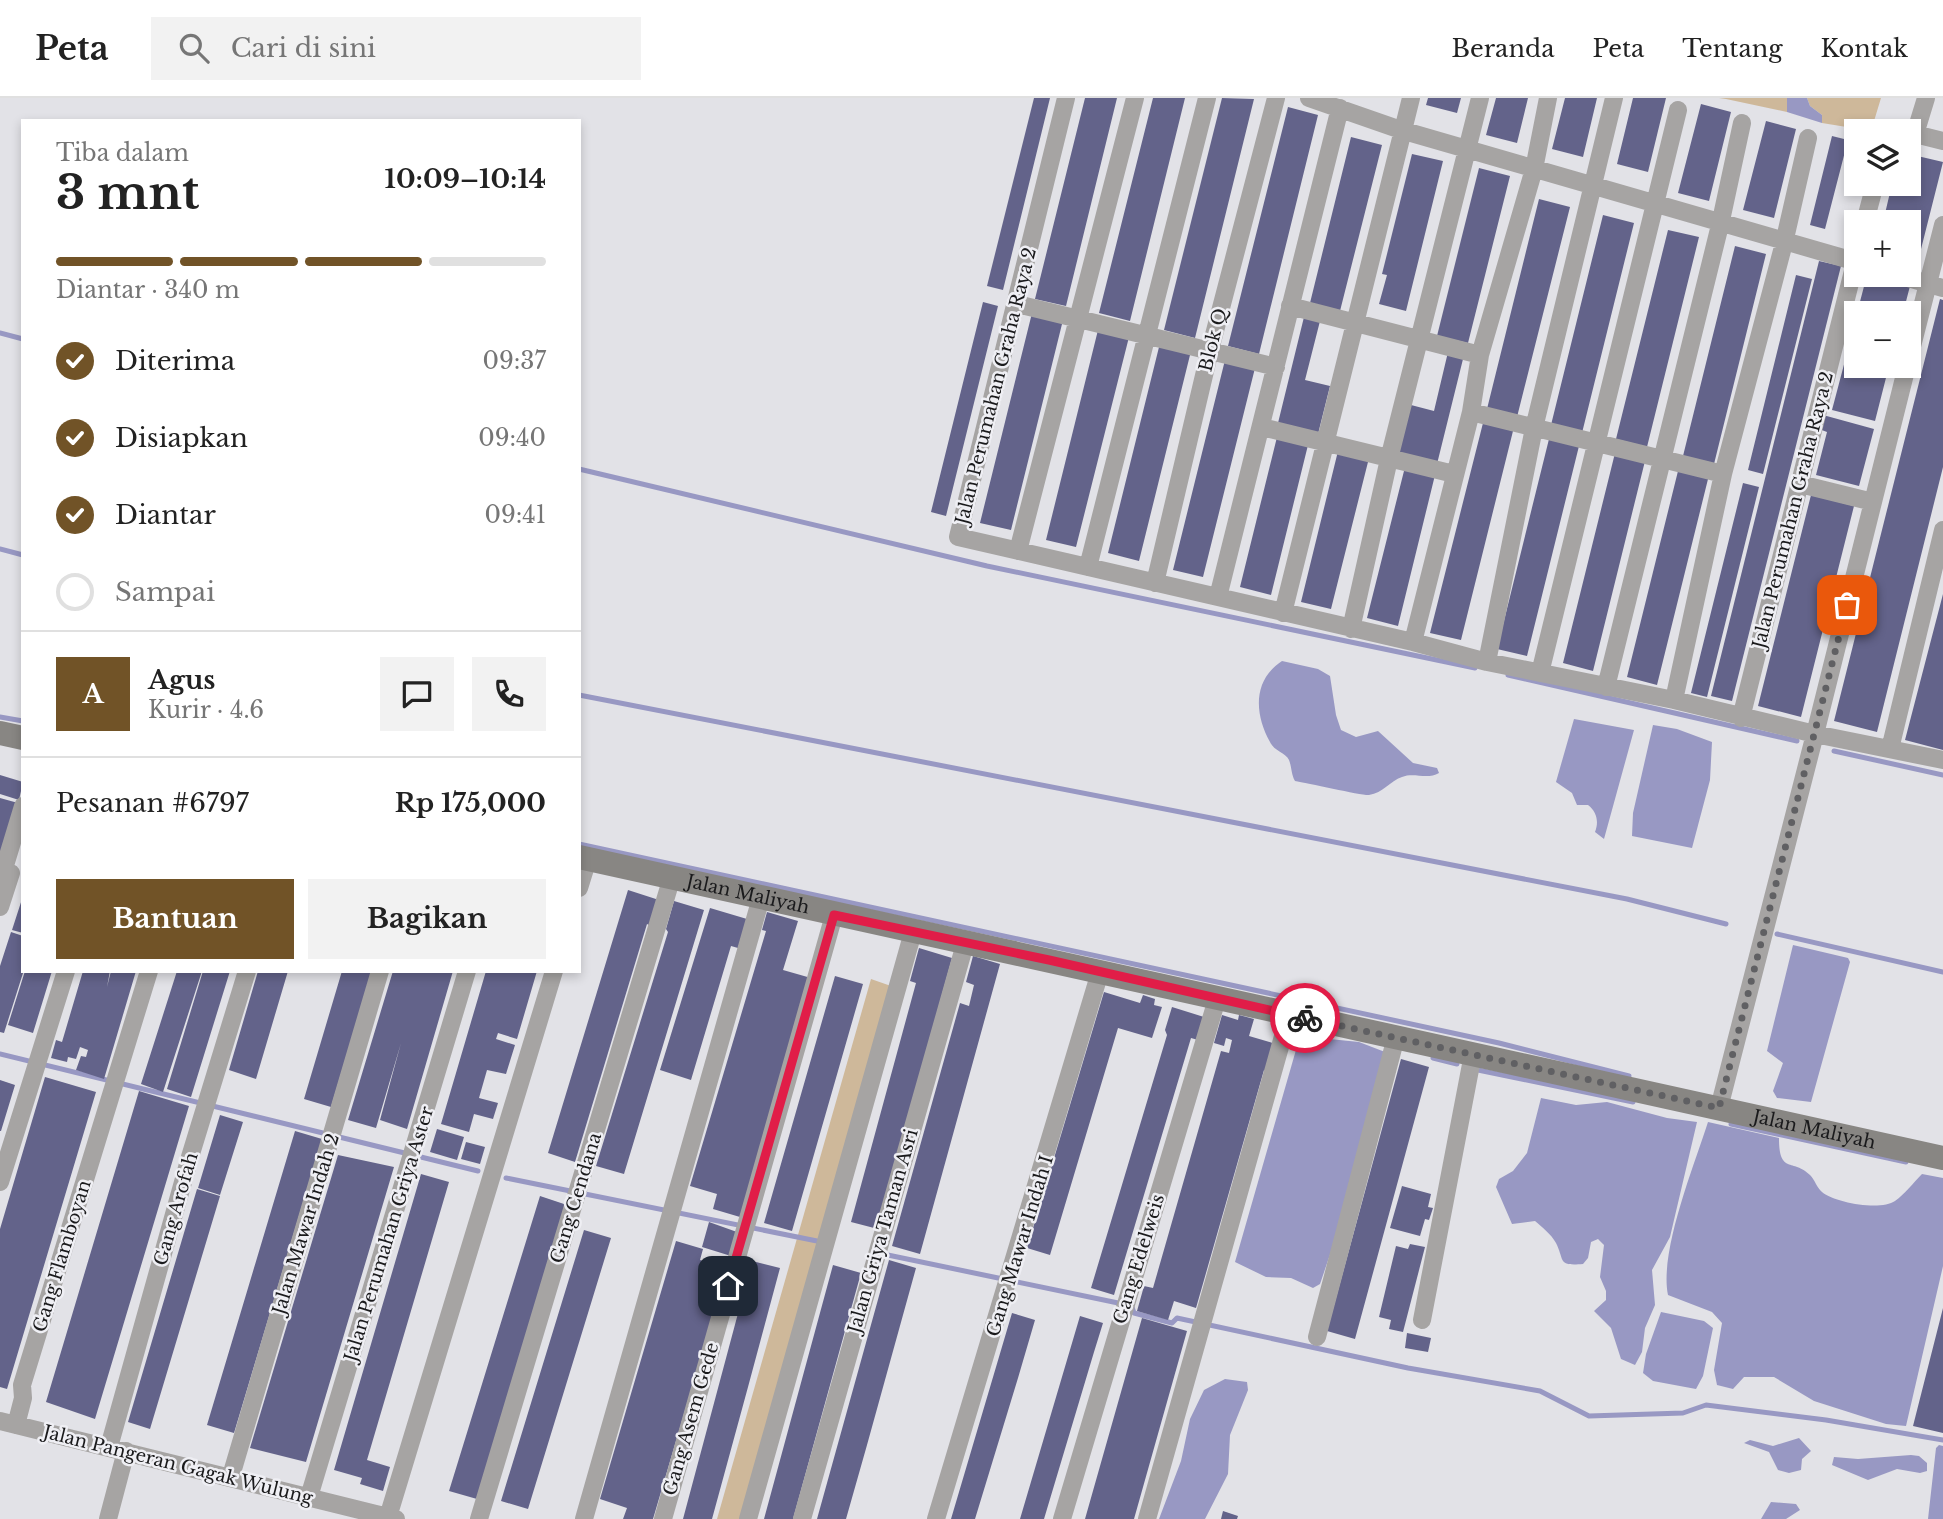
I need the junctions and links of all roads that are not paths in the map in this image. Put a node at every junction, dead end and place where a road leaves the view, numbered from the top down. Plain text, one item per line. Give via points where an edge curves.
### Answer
1 (1066, 98) edge
2 (1135, 98) edge
3 (1207, 98) edge
4 (1276, 98) edge
5 (1309, 98) edge
6 (1411, 98) edge
7 (1480, 98) edge
8 (1548, 98) edge
9 (1614, 98) edge
10 (1926, 98) edge
11 (1340, 108) junction
12 (1678, 110) dead end
13 (1742, 123) dead end
14 (1401, 130) junction
15 (1808, 138) dead end
16 (1943, 141) edge
17 (1469, 150) junction
18 (1534, 169) junction
19 (1593, 187) junction
20 (1656, 206) junction
21 (1720, 225) junction
22 (1943, 225) edge
23 (1784, 243) junction
24 (1844, 257) edge
25 (1935, 286) edge
26 (1849, 287) edge
27 (1017, 304) junction
28 (1290, 306) junction
29 (1078, 319) junction
30 (1356, 322) junction
31 (1921, 325) edge
32 (1145, 335) junction
33 (1419, 339) junction
34 (1210, 350) junction
35 (1480, 355) junction
36 (1276, 367) junction
37 (1904, 378) edge
38 (1471, 412) junction
39 (1262, 428) junction
40 (1534, 428) junction
41 (1325, 442) junction
42 (1598, 444) junction
43 (1389, 458) junction
44 (1661, 458) junction
45 (1454, 474) junction
46 (1723, 474) junction
47 (1800, 484) junction
48 (1873, 502) junction
49 (1943, 530) edge
50 (1018, 551) junction
51 (1088, 567) junction
52 (1155, 583) junction
53 (1218, 597) junction
54 (1283, 613) junction
55 (1351, 629) junction
56 (1413, 642) junction
57 (1487, 662) junction
58 (1540, 673) junction
59 (1606, 687) junction
60 (1674, 700) junction
61 (1741, 718) junction
62 (0, 733) edge
63 (21, 738) edge
64 (1814, 738) junction
65 (1890, 749) junction
66 (1943, 760) edge
67 (21, 813) edge
68 (21, 839) edge
69 (584, 858) edge
70 (581, 876) edge
71 (0, 882) edge
72 (670, 883) junction
73 (759, 905) junction
74 (0, 907) edge
75 (838, 923) junction
76 (911, 939) junction
77 (963, 950) junction
78 (65, 973) edge
79 (148, 973) edge
80 (158, 973) edge
81 (246, 973) edge
82 (379, 973) edge
83 (466, 973) edge
84 (553, 973) edge
85 (1098, 979) junction
86 (1215, 1005) junction
87 (1287, 1023) junction
88 (1394, 1045) junction
89 (1473, 1054) junction
90 (119, 1085) junction
91 (1719, 1108) junction
92 (1943, 1158) edge
93 (0, 1182) edge
94 (751, 1227) junction
95 (1422, 1320) dead end
96 (1317, 1337) dead end
97 (8, 1423) edge
98 (118, 1449) junction
99 (231, 1476) junction
100 (309, 1497) junction
101 (392, 1518) edge
102 (107, 1519) edge
103 (479, 1519) edge
104 (584, 1519) edge
105 (663, 1519) edge
106 (673, 1519) edge
107 (748, 1519) edge
108 (802, 1519) edge
109 (936, 1519) edge
110 (1062, 1519) edge
111 (1147, 1519) edge

1 - 27 street, Jalan Perumahan Graha Raya 2
2 - 29 street
3 - 32 street
4 - 34 street, Blok Q
5 - 11 street, Jalan Perumahan Graha Raya 2
6 - 14 street
7 - 17 street
8 - 18 street
9 - 19 street
10 - 16 street via 1915,134
11 - 14 street, Jalan Perumahan Graha Raya 2
11 - 28 street
12 - 20 street
13 - 21 street
14 - 17 street, Jalan Perumahan Graha Raya 2
14 - 30 street
15 - 23 street
17 - 18 street, Jalan Perumahan Graha Raya 2
17 - 33 street
18 - 19 street, Jalan Perumahan Graha Raya 2
18 - 35 street
19 - 20 street, Jalan Perumahan Graha Raya 2
19 - 40 street
20 - 21 street, Jalan Perumahan Graha Raya 2
20 - 42 street
21 - 23 street, Jalan Perumahan Graha Raya 2
21 - 44 street
22 - 25 street
23 - 24 street, Jalan Perumahan Graha Raya 2
23 - 46 street
25 - 31 street
26 - 47 street, Jalan Perumahan Graha Raya 2
27 - 29 street
27 - 50 street, Jalan Perumahan Graha Raya 2 via 958,537
28 - 30 street
28 - 36 street
29 - 32 street
29 - 50 street
30 - 33 street
30 - 41 street
32 - 34 street
32 - 51 street
33 - 35 street
33 - 43 street
34 - 36 street
34 - 52 street, Blok Q
35 - 38 street
36 - 39 street
37 - 48 street
38 - 40 street
38 - 45 street
39 - 41 street
39 - 53 street
40 - 42 street
40 - 57 street
41 - 43 street
41 - 54 street
42 - 44 street
42 - 58 street
43 - 45 street
43 - 55 street
44 - 46 street
44 - 59 street
45 - 56 street
46 - 60 street
47 - 48 street
47 - 61 street, Jalan Perumahan Graha Raya 2
48 - 64 street
49 - 65 street
50 - 51 street, Jalan Perumahan Graha Raya 2
51 - 52 street, Jalan Perumahan Graha Raya 2
52 - 53 street, Jalan Perumahan Graha Raya 2
53 - 54 street, Jalan Perumahan Graha Raya 2
54 - 55 street, Jalan Perumahan Graha Raya 2
55 - 56 street, Jalan Perumahan Graha Raya 2
56 - 57 street, Jalan Perumahan Graha Raya 2
57 - 58 street, Jalan Perumahan Graha Raya 2
58 - 59 street, Jalan Perumahan Graha Raya 2
59 - 60 street, Jalan Perumahan Graha Raya 2
60 - 61 street, Jalan Perumahan Graha Raya 2
61 - 64 street, Jalan Perumahan Graha Raya 2
62 - 63 street
64 - 65 street, Jalan Perumahan Graha Raya 2
64 - 91 street
65 - 66 street, Jalan Perumahan Graha Raya 2
67 - 71 street
68 - 74 street
69 - 70 street
69 - 72 street, Jalan Maliyah
72 - 73 street, Jalan Maliyah
72 - 103 street, Gang Cendana
73 - 75 street, Jalan Maliyah
73 - 104 street
75 - 76 street, Jalan Maliyah
75 - 94 street, Gang Asem Gede
76 - 77 street, Jalan Maliyah
76 - 107 street
77 - 85 street, Jalan Maliyah
77 - 108 street, Jalan Griya Taman Asri
78 - 93 street
79 - 90 street, Gang Flamboyan
80 - 90 street
81 - 98 street, Gang Arofah via 204,1113
82 - 99 street, Jalan Mawar Indah 2
83 - 100 street, Jalan Perumahan Griya Aster
84 - 101 street
85 - 86 street, Jalan Maliyah
85 - 109 street, Gang Mawar Indah I
86 - 87 street, Jalan Maliyah
86 - 110 street, Gang Edelweis
87 - 88 street, Jalan Maliyah
87 - 111 street
88 - 89 street, Jalan Maliyah
88 - 96 street
89 - 91 street, Jalan Maliyah
89 - 95 street
90 - 97 street, Gang Flamboyan via 22,1385 23,1398
91 - 92 street, Jalan Maliyah
94 - 105 street, Gang Asem Gede
94 - 106 street, Gang Asem Gede
97 - 98 street, Jalan Pangeran Gagak Wulung
98 - 99 street, Jalan Pangeran Gagak Wulung
98 - 102 street, Gang Arofah
99 - 100 street, Jalan Pangeran Gagak Wulung
100 - 101 street, Jalan Pangeran Gagak Wulung

